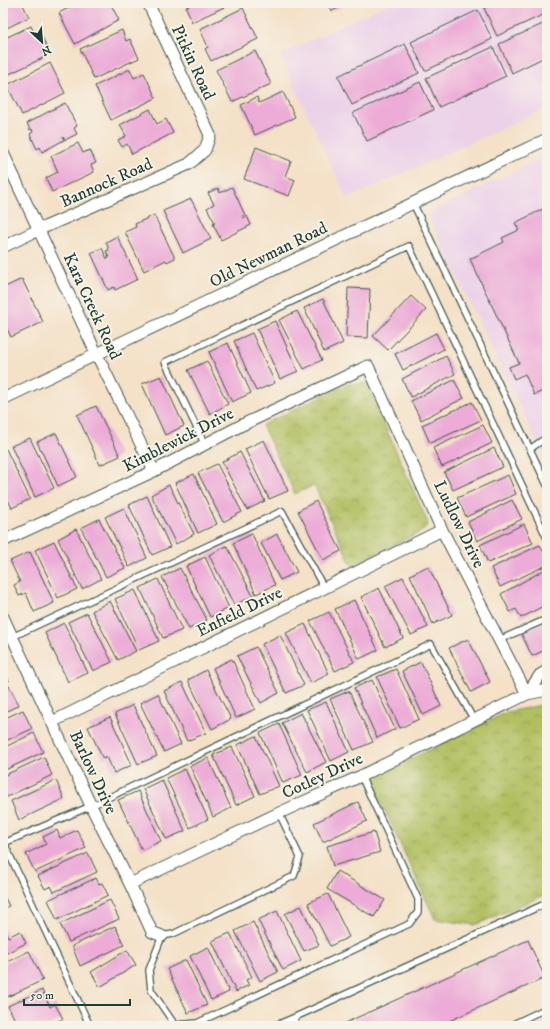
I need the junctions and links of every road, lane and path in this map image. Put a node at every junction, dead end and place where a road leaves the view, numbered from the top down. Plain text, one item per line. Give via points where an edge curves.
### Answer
1 (148, 3) edge
2 (210, 135) joint
3 (547, 139) edge
4 (3, 153) edge
5 (413, 203) junction
6 (38, 230) junction
7 (3, 247) edge
8 (97, 355) junction
9 (368, 366) joint
10 (3, 400) edge
11 (547, 437) edge
12 (205, 445) junction
13 (530, 449) junction
14 (154, 471) junction
15 (547, 485) edge
16 (442, 530) junction
17 (547, 538) edge
18 (3, 541) edge
19 (324, 588) junction
20 (3, 616) edge
21 (547, 619) edge
22 (12, 637) junction
23 (499, 640) junction
24 (547, 671) edge
25 (547, 690) edge
26 (527, 694) junction
27 (474, 720) junction
28 (52, 722) junction
29 (361, 776) junction
30 (91, 806) junction
31 (279, 813) junction
32 (4, 842) edge
33 (130, 884) junction
34 (547, 903) edge
35 (162, 936) junction
36 (547, 1008) edge
37 (293, 1018) junction
38 (90, 1026) edge
39 (274, 1026) edge
40 (297, 1026) edge
41 (509, 1026) edge

1 - 2 street, Pitkin Road
2 - 6 street, Bannock Road via 206,150 189,164
3 - 5 street, Old Newman Road
4 - 6 street, Kara Creek Road
5 - 8 street, Old Newman Road
5 - 13 lane
6 - 7 street, Bannock Road
6 - 8 street, Kara Creek Road
8 - 10 street, Old Newman Road
8 - 14 street, Kara Creek Road
9 - 12 street, Kimblewick Drive
9 - 16 street, Ludlow Drive
11 - 13 lane
12 - 14 street, Kimblewick Drive
12 - 17 lane via 165,362 409,246
13 - 15 lane
14 - 18 street, Kimblewick Drive
16 - 19 street, Enfield Drive
16 - 23 street, Ludlow Drive
19 - 22 lane via 282,510
19 - 28 street, Enfield Drive
20 - 22 street, Barlow Drive
21 - 23 lane
22 - 28 street, Barlow Drive
23 - 26 street, Ludlow Drive
24 - 26 street, Cotley Drive via 540,675
25 - 26 street, Cotley Drive
26 - 27 street, Cotley Drive
27 - 29 street, Cotley Drive
27 - 30 lane via 431,644
28 - 30 street, Barlow Drive
29 - 31 street, Cotley Drive
29 - 35 lane via 418,899 418,912 409,924 197,1023 175,1025 151,990 149,970
30 - 32 lane
30 - 33 street, Barlow Drive
31 - 33 street, Cotley Drive
31 - 35 lane via 300,857 294,876 173,934
32 - 38 lane
33 - 35 street, Barlow Drive via 152,932
34 - 37 lane
36 - 41 lane
37 - 39 lane
37 - 40 lane

